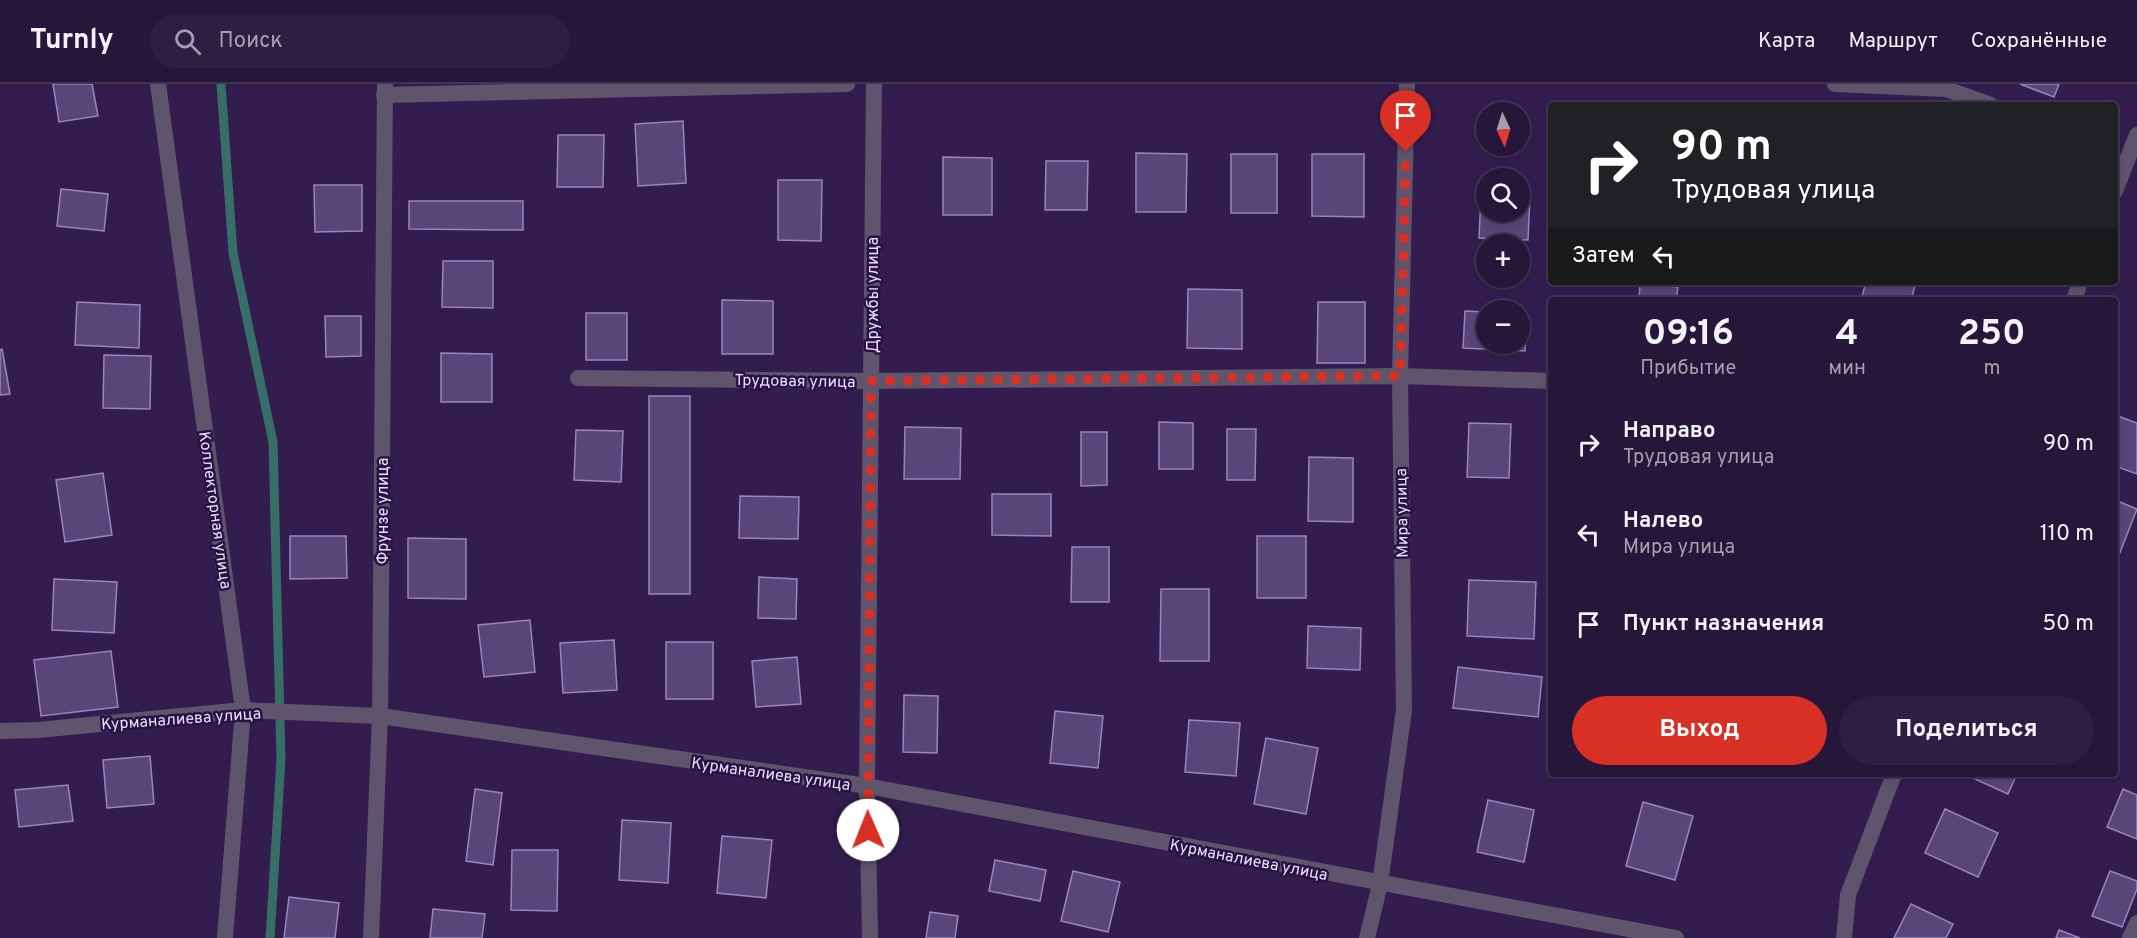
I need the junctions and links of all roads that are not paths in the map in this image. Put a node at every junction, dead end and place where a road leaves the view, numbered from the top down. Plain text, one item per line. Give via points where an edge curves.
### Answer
1 (158, 84) edge
2 (847, 84) edge
3 (873, 84) edge
4 (1407, 84) edge
5 (1835, 84) edge
6 (385, 90) edge
7 (1982, 102) edge
8 (2137, 135) edge
9 (2127, 154) edge
10 (2118, 182) edge
11 (1400, 376) junction
12 (578, 378) dead end
13 (871, 381) junction
14 (1548, 381) edge
15 (243, 710) junction
16 (380, 716) junction
17 (0, 731) edge
18 (1893, 777) edge
19 (867, 786) junction
20 (1380, 884) junction
21 (2137, 922) edge
22 (225, 938) edge
23 (371, 938) edge
24 (870, 938) edge
25 (1367, 938) edge
26 (1676, 938) edge
27 (1844, 938) edge
28 (2130, 938) edge

1 - 15 street, Коллекторная улица
2 - 6 street
3 - 13 street, Дружбы улица
4 - 11 street, Мира улица
5 - 7 street via 1946,89
6 - 16 street, Фрунзе улица
8 - 9 street
9 - 10 street
11 - 13 street, Трудовая улица
11 - 14 street, Трудовая улица
11 - 20 street, Мира улица via 1404,710
12 - 13 street, Трудовая улица
13 - 19 street, Дружбы улица
15 - 16 street, Курманалиева улица
15 - 17 street, Курманалиева улица
15 - 22 street, Коллекторная улица
16 - 19 street, Курманалиева улица
16 - 23 street, Фрунзе улица
18 - 27 street via 1848,895
19 - 20 street, Курманалиева улица
19 - 24 street, Дружбы улица
20 - 25 street, Мира улица
20 - 26 street, Курманалиева улица
21 - 28 street

